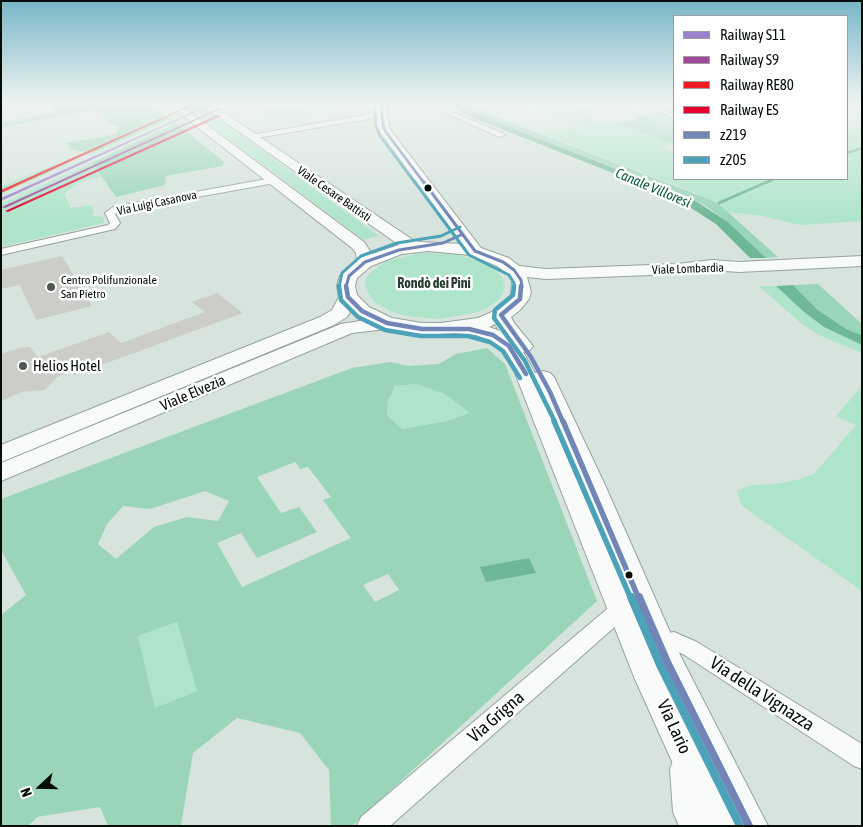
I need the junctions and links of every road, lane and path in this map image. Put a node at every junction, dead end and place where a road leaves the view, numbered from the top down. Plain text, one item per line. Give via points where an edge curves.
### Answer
1 (220, 141) edge
2 (256, 141) edge
3 (392, 141) edge
4 (272, 181) junction
5 (463, 234) junction
6 (424, 247) junction
7 (475, 251) junction
8 (1, 252) edge
9 (862, 261) edge
10 (365, 262) junction
11 (862, 268) edge
12 (514, 270) junction
13 (522, 292) junction
14 (348, 297) junction
15 (502, 315) junction
16 (387, 323) junction
17 (459, 328) junction
18 (1, 454) edge
19 (1, 473) edge
20 (624, 614) junction
21 (658, 642) junction
22 (677, 735) junction
23 (862, 758) edge
24 (370, 826) edge
25 (692, 826) edge
26 (720, 826) edge
27 (749, 826) edge

1 - 4 main road, Viale Cesare Battisti
2 - 6 main road, Viale Cesare Battisti via 393,236 406,244
3 - 5 main road
4 - 8 street, Via Luigi Casanova via 116,210 110,213 115,223 111,227
4 - 10 main road, Viale Cesare Battisti via 358,245 364,252
5 - 6 main road
5 - 7 main road
6 - 7 main road
6 - 10 main road via 399,250
7 - 12 main road
9 - 12 main road, Viale Lombardia via 546,274
10 - 14 main road via 349,276 346,286
11 - 13 main road, Viale Lombardia via 722,277 557,282 539,284
12 - 13 main road via 521,280
13 - 15 main road via 514,306
14 - 16 main road via 362,311
14 - 18 main road, Viale Elvezia via 340,313 327,321
15 - 17 main road
15 - 21 main road, Via Lario via 514,337 531,356 550,392
16 - 17 main road via 422,329
16 - 19 main road, Viale Elvezia via 348,328
17 - 20 main road, Via Lario via 485,332 503,340 523,368
20 - 22 main road, Via Lario
20 - 24 street, Via Grigna via 614,615
21 - 23 street, Via della Vignazza via 674,641 690,648
21 - 27 main road, Via Lario
22 - 25 street via 686,812
22 - 26 main road, Via Lario

